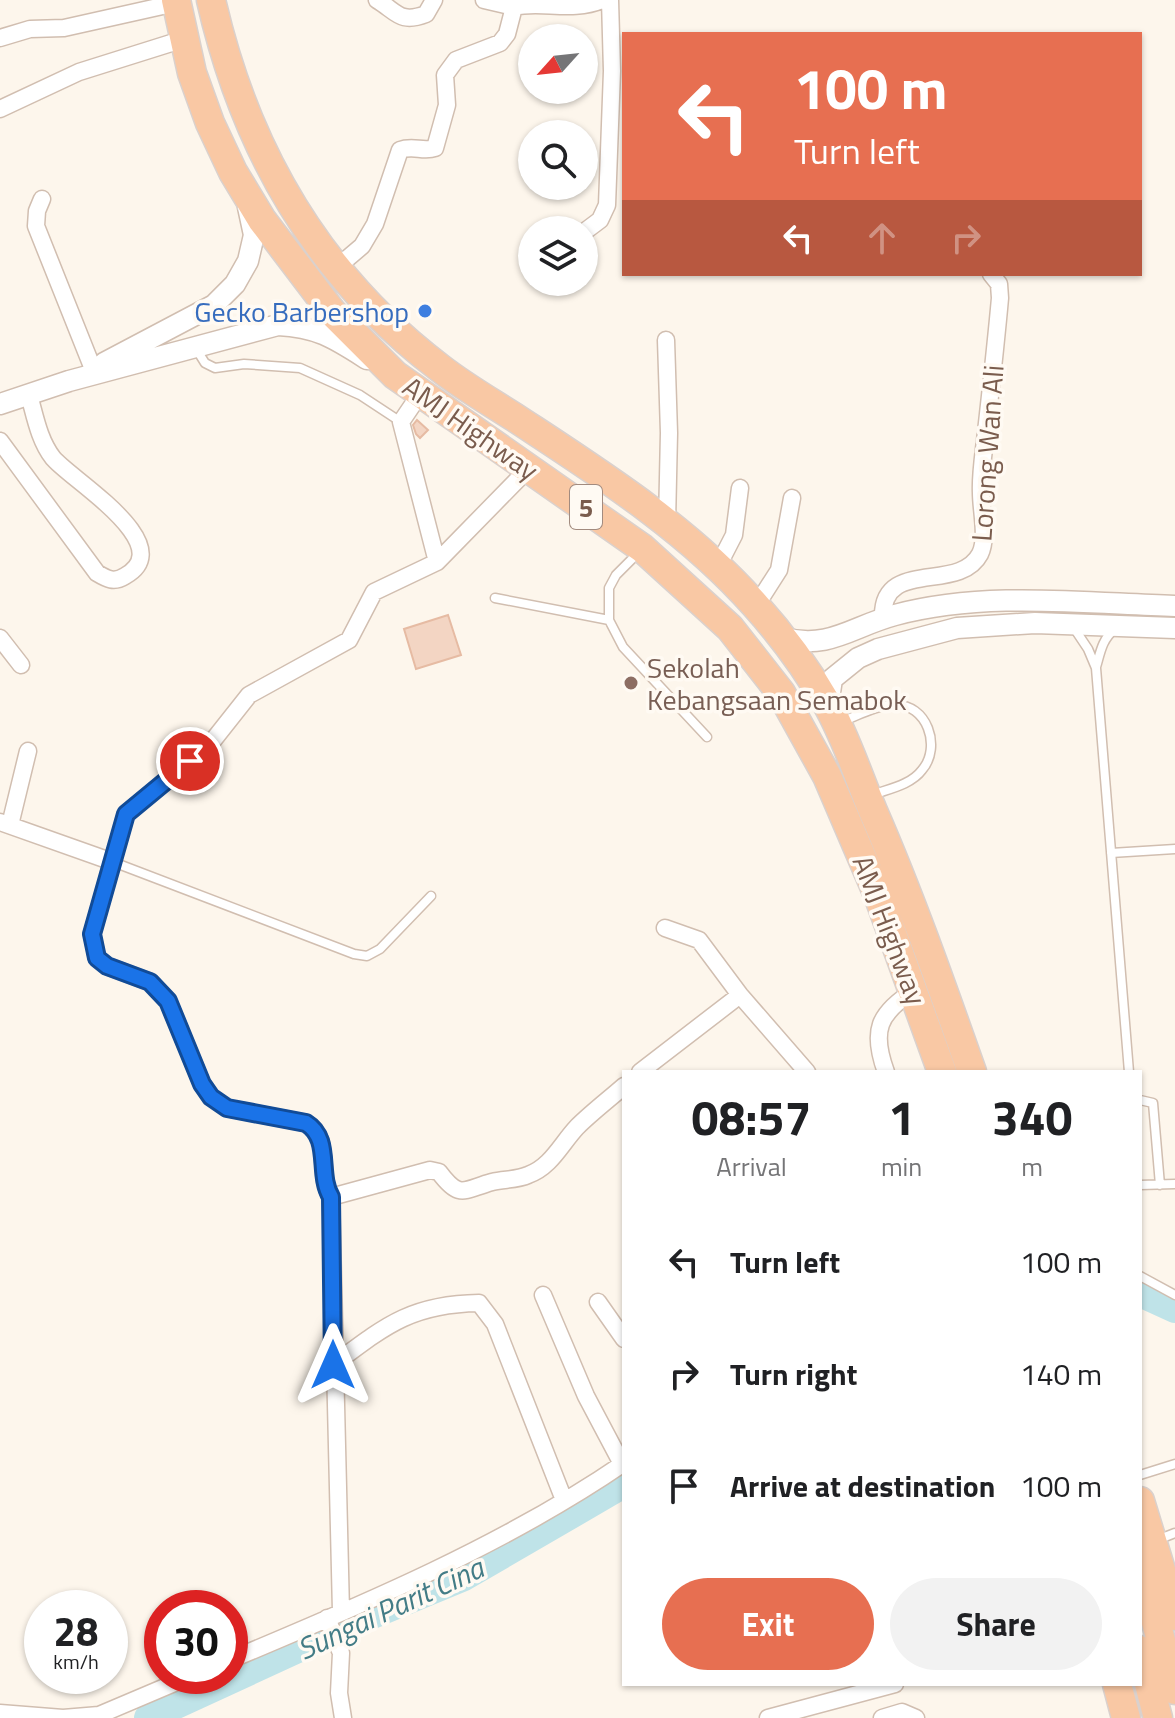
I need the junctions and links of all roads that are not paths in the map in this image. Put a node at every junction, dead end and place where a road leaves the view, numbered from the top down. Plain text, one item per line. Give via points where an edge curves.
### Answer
1 (211, 0) edge
2 (377, 0) edge
3 (434, 0) edge
4 (484, 0) edge
5 (602, 0) edge
6 (610, 0) edge
7 (176, 1) edge
8 (514, 7) junction
9 (0, 38) edge
10 (184, 39) junction
11 (0, 109) edge
12 (233, 172) junction
13 (42, 199) dead end
14 (598, 222) edge
15 (335, 269) junction
16 (993, 276) edge
17 (666, 340) dead end
18 (194, 347) junction
19 (93, 369) junction
20 (395, 375) junction
21 (69, 381) junction
22 (420, 394) junction
23 (29, 395) junction
24 (0, 404) edge
25 (401, 422) junction
26 (0, 441) edge
27 (529, 468) junction
28 (740, 488) dead end
29 (792, 498) dead end
30 (667, 523) junction
31 (642, 548) junction
32 (437, 562) junction
33 (717, 568) junction
34 (495, 598) dead end
35 (756, 606) junction
36 (1175, 606) edge
37 (883, 618) junction
38 (609, 620) junction
39 (1070, 624) junction
40 (1118, 626) junction
41 (1175, 628) edge
42 (0, 638) edge
43 (784, 638) junction
44 (21, 665) dead end
45 (1096, 668) junction
46 (832, 715) junction
47 (707, 737) dead end
48 (28, 751) dead end
49 (867, 796) junction
50 (5, 824) edge
51 (1175, 849) edge
52 (1111, 853) junction
53 (113, 862) junction
54 (431, 896) dead end
55 (665, 928) dead end
56 (915, 990) junction
57 (740, 995) junction
58 (970, 1063) edge
59 (643, 1070) edge
60 (805, 1070) edge
61 (885, 1070) edge
62 (937, 1070) edge
63 (1129, 1070) edge
64 (622, 1088) edge
65 (1142, 1100) edge
66 (1175, 1184) edge
67 (1142, 1185) edge
68 (1160, 1185) junction
69 (331, 1197) junction
70 (1142, 1277) edge
71 (543, 1295) dead end
72 (1175, 1295) edge
73 (598, 1302) dead end
74 (622, 1336) edge
75 (333, 1365) junction
76 (622, 1462) edge
77 (1175, 1464) edge
78 (622, 1465) edge
79 (1142, 1474) edge
80 (564, 1500) junction
81 (1142, 1504) edge
82 (1164, 1537) edge
83 (1142, 1573) edge
84 (1175, 1616) edge
85 (334, 1625) junction
86 (248, 1654) edge
87 (1142, 1658) edge
88 (888, 1686) edge
89 (1118, 1686) edge
90 (1175, 1690) edge
91 (149, 1694) edge
92 (0, 1713) edge
93 (63, 1718) edge
94 (343, 1718) edge
95 (768, 1718) edge
96 (882, 1718) edge
97 (916, 1718) edge
98 (1126, 1718) edge
99 (1158, 1718) edge

1 - 15 highway, AMJ Highway / 5 via 227,63 256,133 288,202
2 - 3 street via 408,18 426,14
4 - 8 street
5 - 8 street via 570,5 531,0
6 - 14 street via 607,205
7 - 9 street
7 - 10 highway, AMJ Highway / 5
8 - 15 street via 500,43 465,55 450,67 435,148 400,150 375,224 362,246
10 - 11 street via 79,72
10 - 12 highway, AMJ Highway / 5 via 210,123
12 - 19 street via 254,235 235,284 214,305
12 - 20 highway, AMJ Highway / 5 via 262,220 332,312
13 - 19 street via 36,226
15 - 30 highway, AMJ Highway / 5 via 398,334 442,369
16 - 37 street, Lorong Wan Ali via 1000,298 980,487 981,551 957,572 903,582 885,600
17 - 30 street
18 - 20 street via 278,325 305,327
18 - 21 street
18 - 25 lane via 215,368 300,368 360,395
19 - 21 street
20 - 22 highway, AMJ Highway / 5
21 - 23 street
22 - 25 street
22 - 27 highway, AMJ Highway / 5
23 - 24 street
23 - 26 street via 51,456 122,519 140,549 138,567 117,580 97,573
25 - 32 street
27 - 31 highway, AMJ Highway / 5
27 - 32 street
28 - 33 street via 734,535
29 - 35 street via 779,570
30 - 33 highway, AMJ Highway / 5
31 - 38 lane via 609,588
31 - 56 highway, AMJ Highway / 5 via 730,628 781,693 827,776
32 - 53 street via 374,592 349,640 249,695 211,743 126,814
33 - 35 highway, AMJ Highway / 5
34 - 38 lane
35 - 43 highway, AMJ Highway / 5
36 - 37 street via 956,602
37 - 43 street via 821,642
38 - 47 lane via 623,647
39 - 40 street
39 - 45 lane
39 - 46 street via 957,628 878,649 832,679
40 - 41 street
40 - 45 lane via 1108,635
42 - 44 street
43 - 46 highway, AMJ Highway / 5
45 - 52 lane
46 - 49 highway, AMJ Highway / 5
46 - 49 lane via 897,704 916,711 928,727 931,751 922,771
48 - 50 street
49 - 58 highway, AMJ Highway / 5
50 - 53 street
51 - 52 lane
52 - 63 lane
53 - 54 lane via 367,956
53 - 69 street via 92,934 97,958 150,982 168,1001 211,1097 227,1108 315,1129 321,1138 324,1186
55 - 57 street via 699,940
56 - 61 street via 886,1012 879,1026
56 - 62 highway, AMJ Highway / 5
57 - 59 street
57 - 60 street
64 - 69 street via 577,1127 548,1163 529,1175 466,1192 430,1170
65 - 68 lane via 1153,1103
66 - 68 lane
67 - 68 lane
69 - 75 street
70 - 72 lane
71 - 76 street via 581,1385
73 - 74 street
75 - 80 street via 403,1316 479,1303 495,1324
75 - 85 street
77 - 79 lane
78 - 80 street
80 - 85 street
81 - 82 highway
82 - 84 highway
83 - 90 highway
85 - 86 street
85 - 94 street via 341,1653
87 - 99 highway
88 - 95 street
89 - 98 highway
91 - 93 street via 99,1715
92 - 93 street
96 - 97 street via 902,1712

